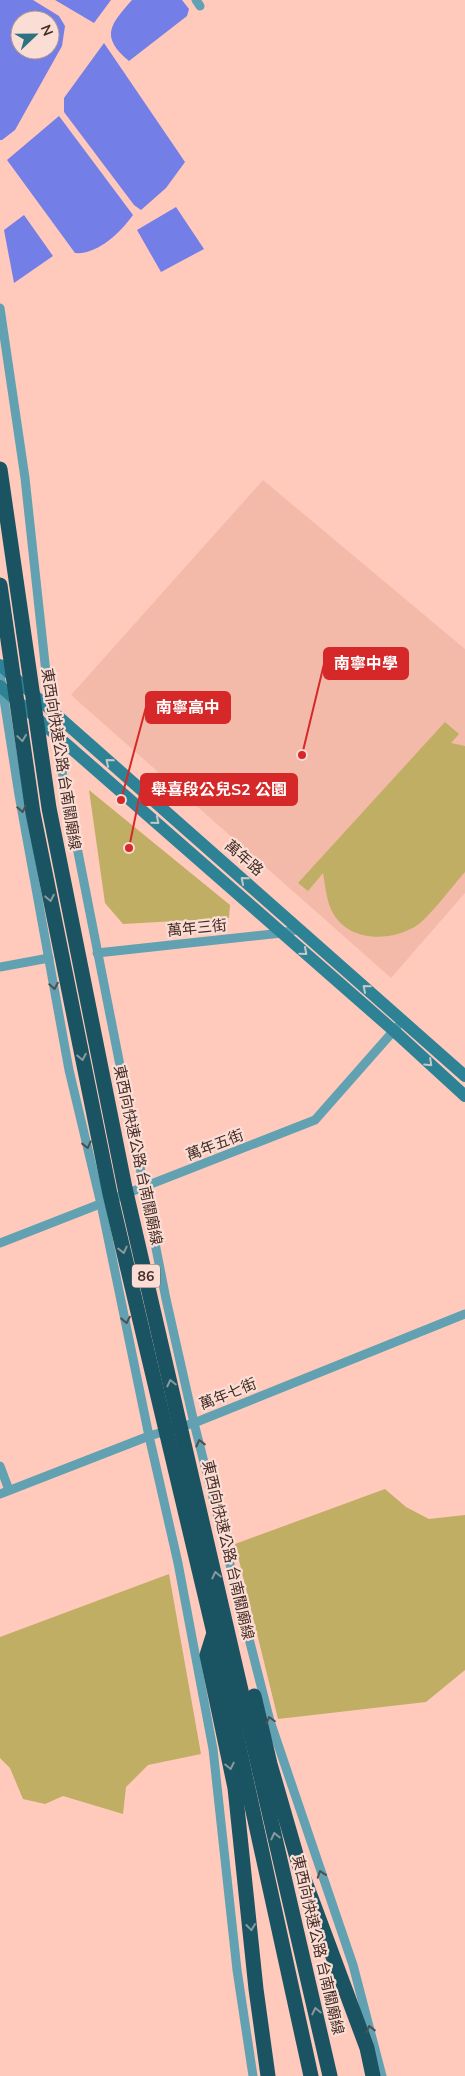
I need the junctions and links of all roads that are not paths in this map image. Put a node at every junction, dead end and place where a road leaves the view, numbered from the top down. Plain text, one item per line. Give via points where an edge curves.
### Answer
1 (0, 308) edge
2 (0, 469) edge
3 (0, 585) edge
4 (0, 665) edge
5 (0, 674) edge
6 (1, 687) edge
7 (50, 710) junction
8 (56, 737) junction
9 (299, 929) junction
10 (282, 933) junction
11 (97, 953) junction
12 (49, 958) junction
13 (0, 967) edge
14 (403, 1020) junction
15 (393, 1030) junction
16 (465, 1076) edge
17 (465, 1096) edge
18 (143, 1187) junction
19 (102, 1204) junction
20 (0, 1243) edge
21 (465, 1314) edge
22 (194, 1423) junction
23 (149, 1436) junction
24 (0, 1466) edge
25 (9, 1490) junction
26 (0, 1494) edge
27 (224, 1608) junction
28 (214, 1633) junction
29 (253, 2076) edge
30 (268, 2076) edge
31 (311, 2076) edge
32 (330, 2076) edge
33 (373, 2076) edge
34 (382, 2076) edge

1 - 7 street via 25,478
27 -> 2 highway, 東西向快速公路 台南關廟線 / 86 via 125,1188 49,808
3 -> 28 highway, 86 via 33,813 102,1155
4 - 7 street, 萬年路
5 - 6 street
6 - 8 street, 萬年路
6 -> 12 street
7 - 8 street
9 -> 7 street, 萬年路
8 -> 10 street, 萬年路
8 - 11 street
9 - 10 street, 萬年三街
14 -> 9 street, 萬年路
10 - 11 street, 萬年三街
10 -> 15 street, 萬年路
11 - 18 street
12 - 13 street
12 -> 19 street via 69,1070
14 - 15 street, 萬年五街
14 - 16 street, 萬年路
15 -> 17 street, 萬年路
15 - 18 street, 萬年五街 via 315,1120
18 - 19 street, 萬年五街
18 - 22 street
19 - 20 street, 萬年五街
19 -> 23 street
21 - 22 street, 萬年七街
22 - 23 street, 萬年七街
34 -> 22 street via 353,1965 270,1721
23 - 25 street, 萬年七街
23 - 29 street via 178,1563 214,1749 237,1970
24 - 25 street
25 - 26 street, 萬年七街
32 -> 27 highway, 東西向快速公路 台南關廟線 / 86
27 - 33 highway via 240,1638 270,1764 300,1868 367,2048
28 -> 30 highway via 207,1656 235,1788
28 - 31 highway, 86

